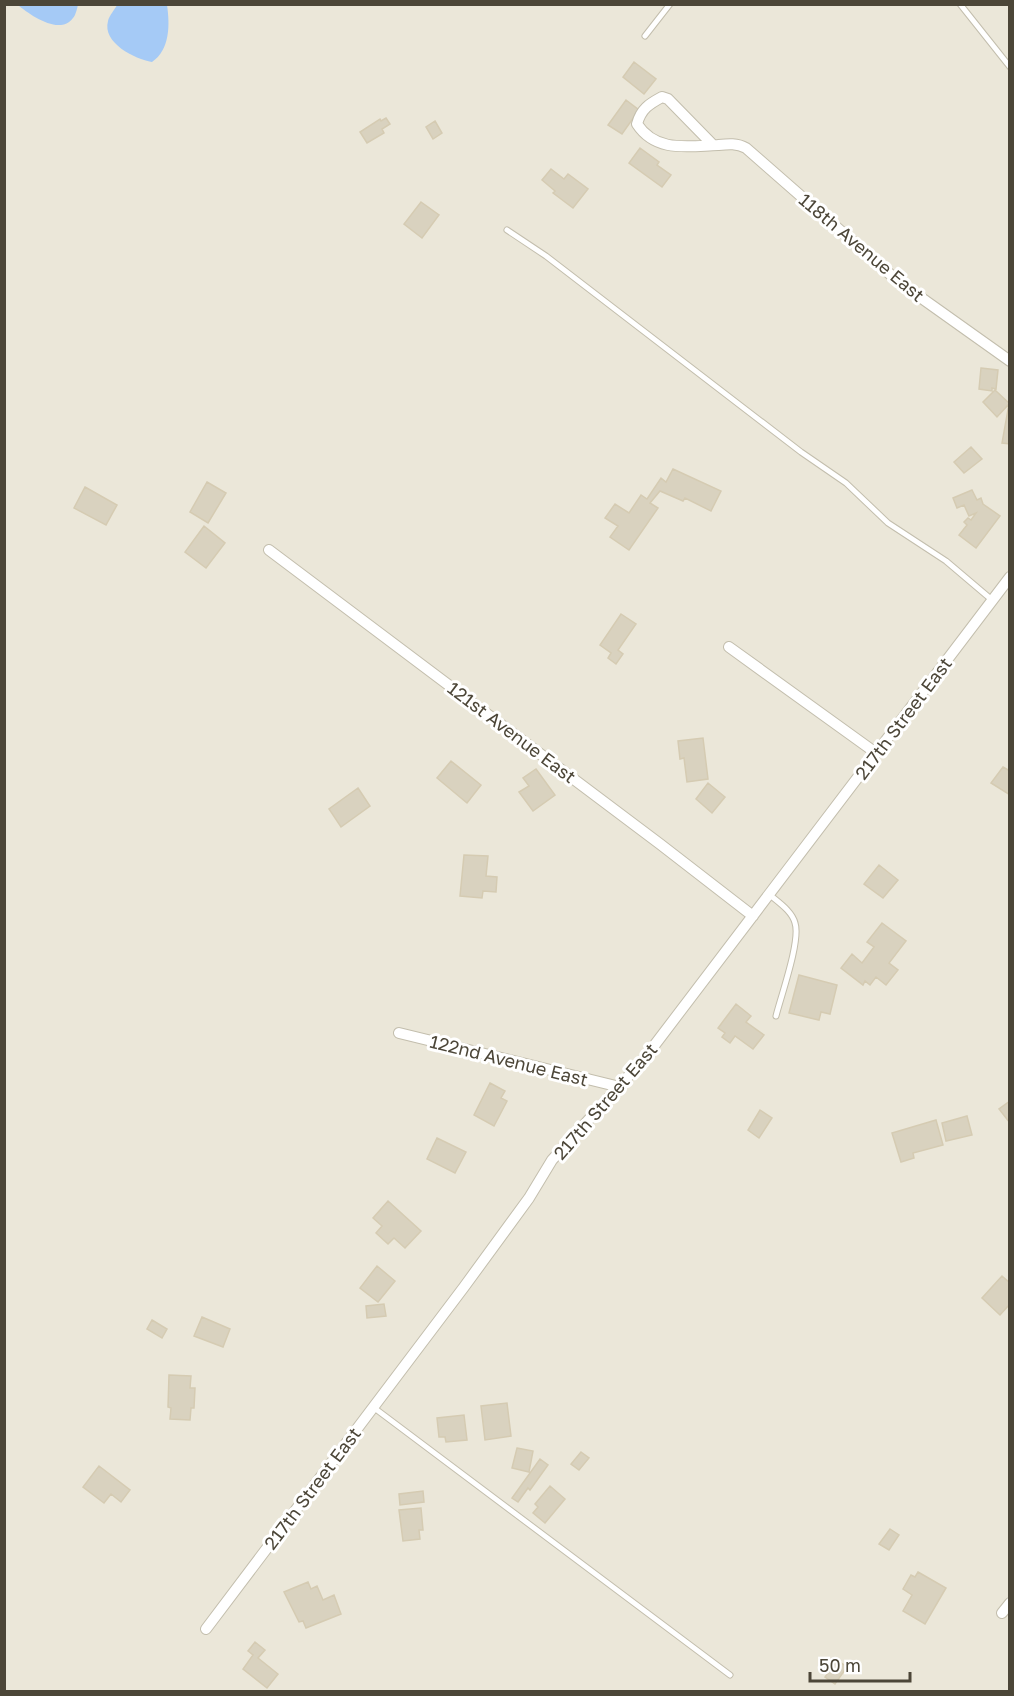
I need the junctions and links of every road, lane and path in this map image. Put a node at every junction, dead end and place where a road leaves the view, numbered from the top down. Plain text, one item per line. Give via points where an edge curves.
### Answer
1 (670, 4) edge
2 (960, 4) edge
3 (645, 36) dead end
4 (1010, 67) edge
5 (713, 145) junction
6 (507, 230) dead end
7 (1010, 361) edge
8 (269, 550) dead end
9 (1010, 577) edge
10 (992, 600) junction
11 (729, 646) dead end
12 (876, 753) junction
13 (770, 894) junction
14 (753, 916) junction
15 (776, 1016) dead end
16 (399, 1033) dead end
17 (620, 1087) junction
18 (373, 1407) junction
19 (1010, 1603) edge
20 (1002, 1613) dead end
21 (206, 1629) dead end
22 (730, 1675) dead end

1 - 3 lane
2 - 4 lane
5 - 5 street, 118th Avenue East via 669,147 654,141 637,123 640,113 650,103 662,97 668,99
5 - 7 street, 118th Avenue East via 746,148 899,282
6 - 10 lane via 846,483 880,517 946,561
8 - 14 street, 121st Avenue East
9 - 10 street, 217th Street East
10 - 12 street, 217th Street East
11 - 12 street
12 - 13 street, 217th Street East
13 - 14 street, 217th Street East
13 - 15 lane via 789,912 797,936
14 - 17 street, 217th Street East
16 - 17 street, 122nd Avenue East
17 - 18 street, 217th Street East via 552,1160 529,1198
18 - 21 street, 217th Street East
18 - 22 lane
19 - 20 street

